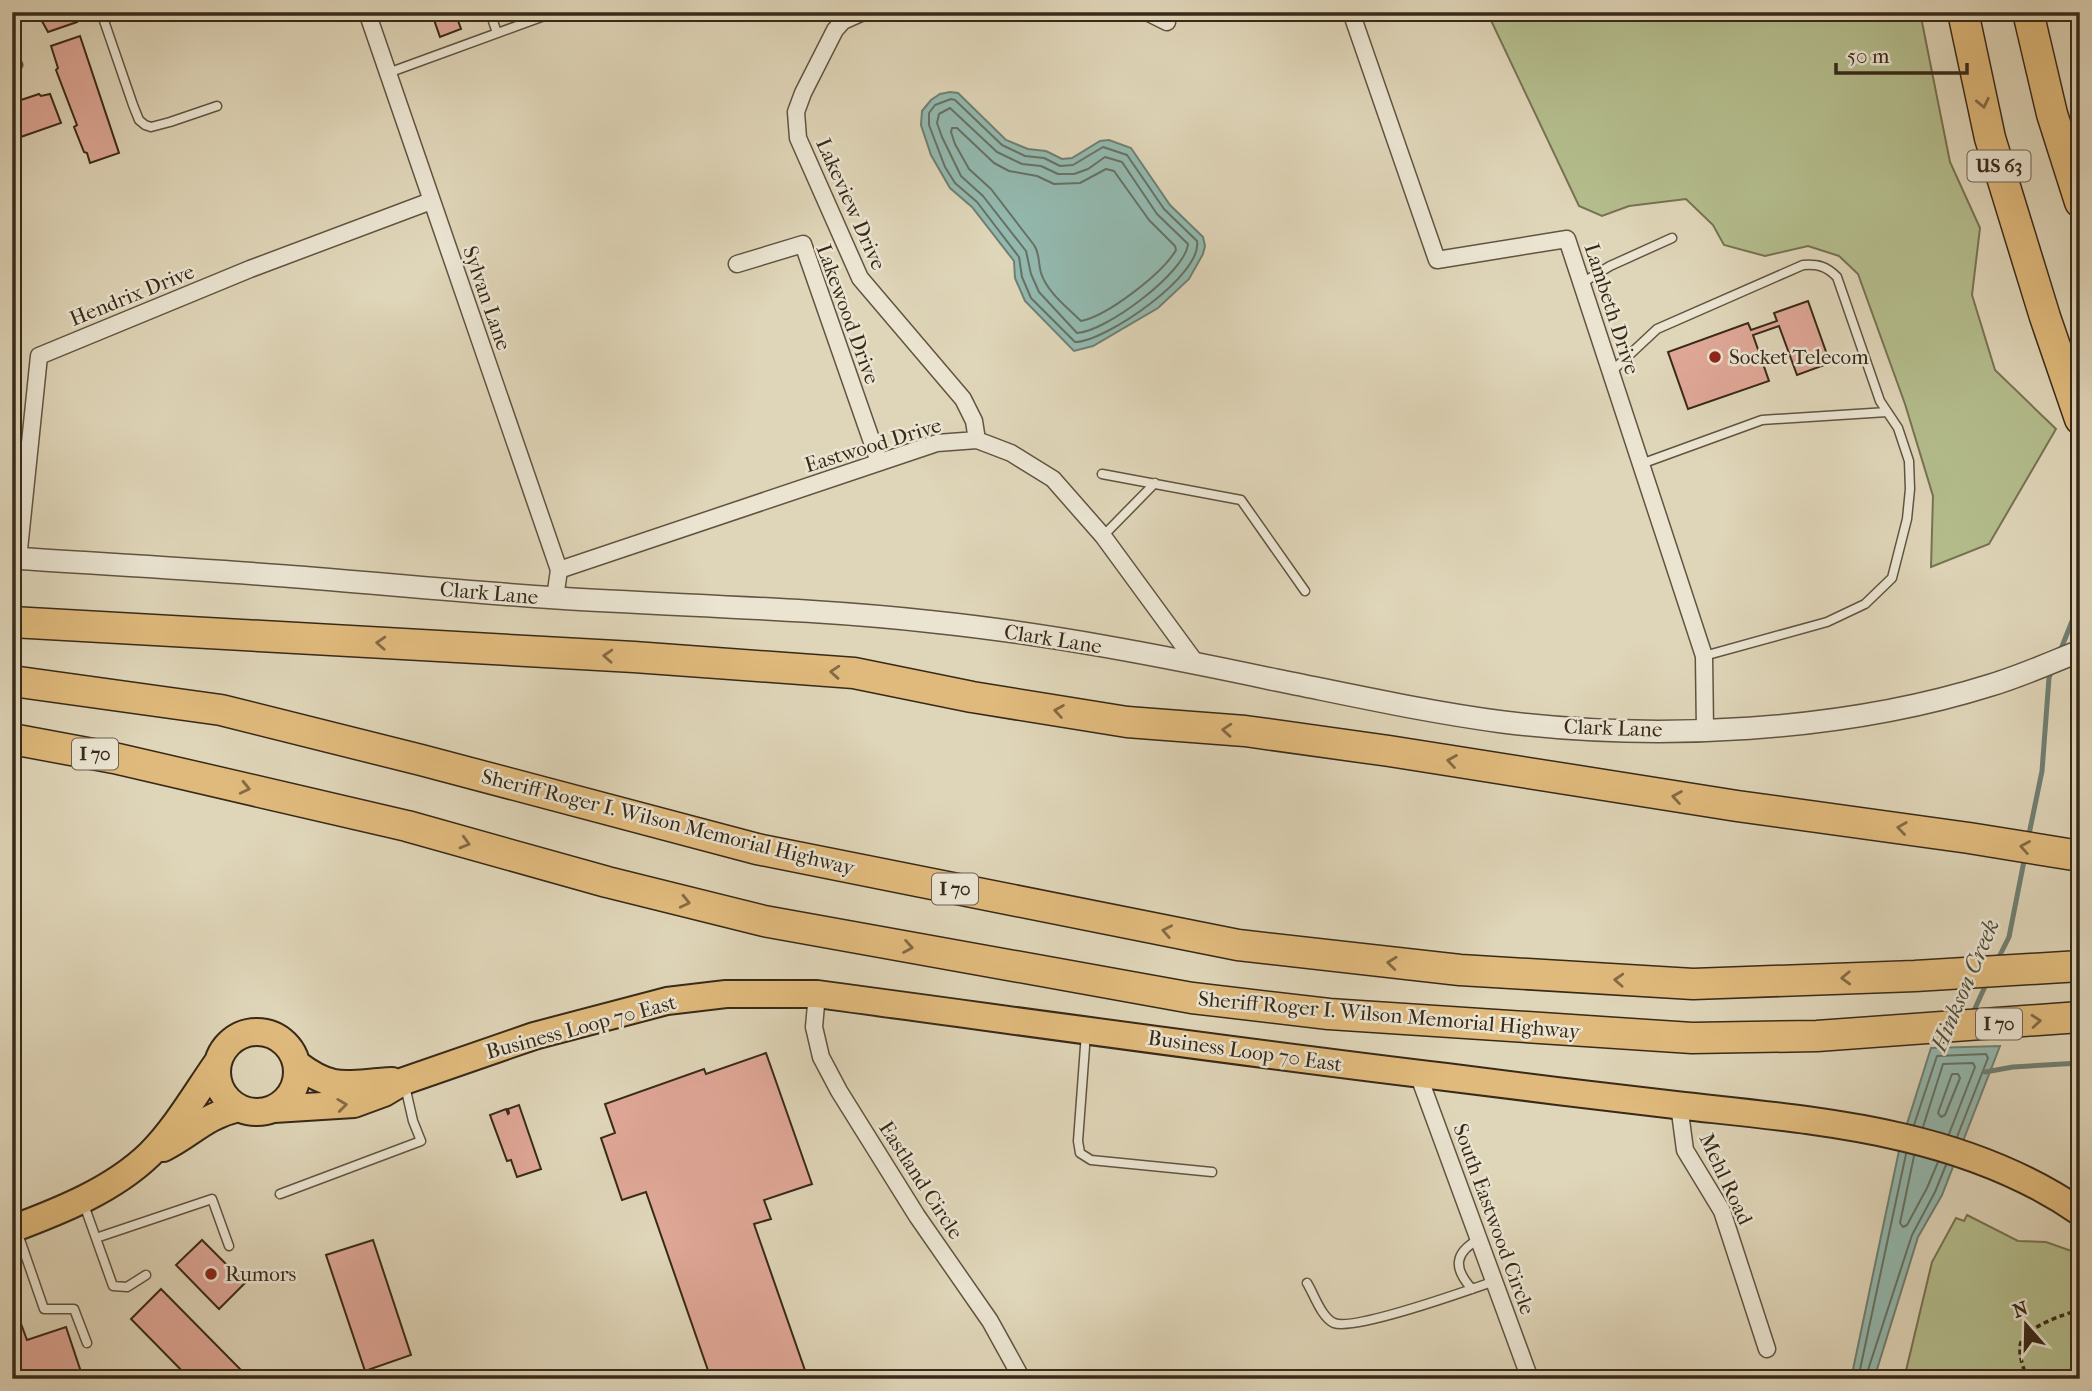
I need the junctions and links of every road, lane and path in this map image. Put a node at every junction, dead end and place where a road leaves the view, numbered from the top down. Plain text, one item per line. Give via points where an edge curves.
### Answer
1 (101, 12) edge
2 (367, 12) edge
3 (490, 12) edge
4 (555, 12) edge
5 (863, 12) edge
6 (1147, 12) edge
7 (1351, 12) edge
8 (1964, 12) edge
9 (2028, 12) edge
10 (1167, 22) dead end
11 (496, 33) junction
12 (12, 50) edge
13 (12, 67) edge
14 (388, 73) junction
15 (217, 106) dead end
16 (431, 201) junction
17 (2080, 202) edge
18 (1672, 238) dead end
19 (737, 264) dead end
20 (1582, 283) junction
21 (1611, 372) junction
22 (1887, 412) junction
23 (2080, 419) edge
24 (977, 440) junction
25 (879, 462) junction
26 (1641, 464) junction
27 (1102, 474) dead end
28 (1155, 483) junction
29 (1103, 536) junction
30 (15, 559) edge
31 (559, 570) junction
32 (1304, 591) dead end
33 (555, 598) junction
34 (12, 622) edge
35 (2080, 651) edge
36 (1704, 656) junction
37 (1196, 663) junction
38 (12, 681) edge
39 (1705, 731) junction
40 (12, 738) edge
41 (2080, 856) edge
42 (2074, 967) edge
43 (817, 994) junction
44 (2080, 1017) edge
45 (1087, 1030) junction
46 (218, 1063) junction
47 (297, 1064) junction
48 (1418, 1074) junction
49 (404, 1081) junction
50 (1679, 1105) junction
51 (239, 1108) junction
52 (274, 1109) junction
53 (149, 1155) junction
54 (1212, 1172) dead end
55 (280, 1194) dead end
56 (82, 1199) junction
57 (2080, 1212) edge
58 (14, 1228) edge
59 (96, 1238) junction
60 (1479, 1239) junction
61 (229, 1246) dead end
62 (146, 1275) dead end
63 (1494, 1281) junction
64 (1307, 1283) dead end
65 (1472, 1289) junction
66 (2080, 1310) edge
67 (87, 1343) dead end
68 (1767, 1349) dead end
69 (1021, 1379) edge
70 (1530, 1379) edge
71 (2027, 1379) edge

1 - 15 lane via 133,105 145,125
2 - 14 street, Sylvan Lane
3 - 11 lane
4 - 11 lane
5 - 24 street, Lakeview Drive via 835,30 803,93 796,112 799,138 860,278 963,399
6 - 10 street
7 - 20 street, Lambeth Drive via 1437,260 1567,239
8 -> 23 highway, US 63 via 1990,138
9 - 17 highway via 2052,114
11 - 14 lane
12 - 13 lane via 18,65
14 - 16 street, Sylvan Lane
16 - 30 street, Hendrix Drive via 39,356
16 - 31 street, Sylvan Lane
18 - 20 lane
19 - 25 street, Lakewood Drive via 803,244
20 - 21 street, Lambeth Drive
21 - 22 lane via 1657,329 1803,265 1816,264 1837,277
21 - 26 street, Lambeth Drive
22 - 26 lane via 1762,420
22 - 36 lane via 1909,461 1910,489 1892,578 1865,604 1827,622
24 - 25 street, Eastwood Drive via 937,443
24 - 29 street, Eastwood Drive via 1011,453 1053,479
25 - 31 street, Eastwood Drive
26 - 36 street, Lambeth Drive
27 - 28 lane
28 - 29 lane
28 - 32 lane via 1241,500
29 - 37 street, Eastwood Drive
30 - 33 street, Clark Lane
31 - 33 street, Sylvan Lane
33 - 37 street, Clark Lane via 803,610 937,622
41 -> 34 highway via 1389,751 1127,722 972,698 854,673
35 - 39 street, Clark Lane via 1991,685 1905,707 1788,725
36 - 39 street, Lambeth Drive
37 - 39 street, Clark Lane via 1502,722
42 -> 38 highway, Sheriff Roger I. Wilson Memorial Highway / I 70 via 1693,984 1460,970 1238,945 757,849 221,710
40 -> 44 highway, Sheriff Roger I. Wilson Memorial Highway / I 70 via 407,826 764,921 1192,998 1329,1014 1692,1038 1818,1036
43 - 45 main road, Business Loop 70 East
43 - 49 main road, Business Loop 70 East via 726,994 667,1001 534,1036
43 - 69 street, Eastland Circle via 814,1027 821,1057 839,1091 990,1321
45 - 48 main road, Business Loop 70 East
45 - 54 lane via 1080,1153 1091,1160
46 - 47 main road via 226,1046 240,1035 258,1031 289,1047
46 - 51 main road via 217,1081 225,1097
46 - 53 main road
47 - 49 main road, Business Loop 70 East via 327,1083
47 - 52 main road via 297,1082 288,1098
48 - 50 main road, Business Loop 70 East
48 - 60 street, South Eastwood Circle
52 -> 49 main road, Business Loop 70 East via 354,1104
49 - 55 lane via 421,1141
50 - 57 main road, Business Loop 70 East via 1831,1122 1926,1143 1998,1166
50 - 68 street, Mehl Road via 1685,1150 1721,1211
51 - 52 main road via 256,1113
51 - 53 main road via 206,1119 178,1141
53 - 56 main road via 112,1184
56 - 58 main road
56 - 59 lane
58 - 67 lane via 44,1309 74,1309
59 - 61 lane via 212,1199
59 - 62 lane via 113,1286 127,1287
60 - 63 street, South Eastwood Circle
60 - 65 lane via 1465,1247 1460,1257 1464,1280
63 - 65 lane
63 - 70 street, South Eastwood Circle
64 - 65 lane via 1335,1323 1392,1314
66 - 71 path via 2024,1336 2020,1354

